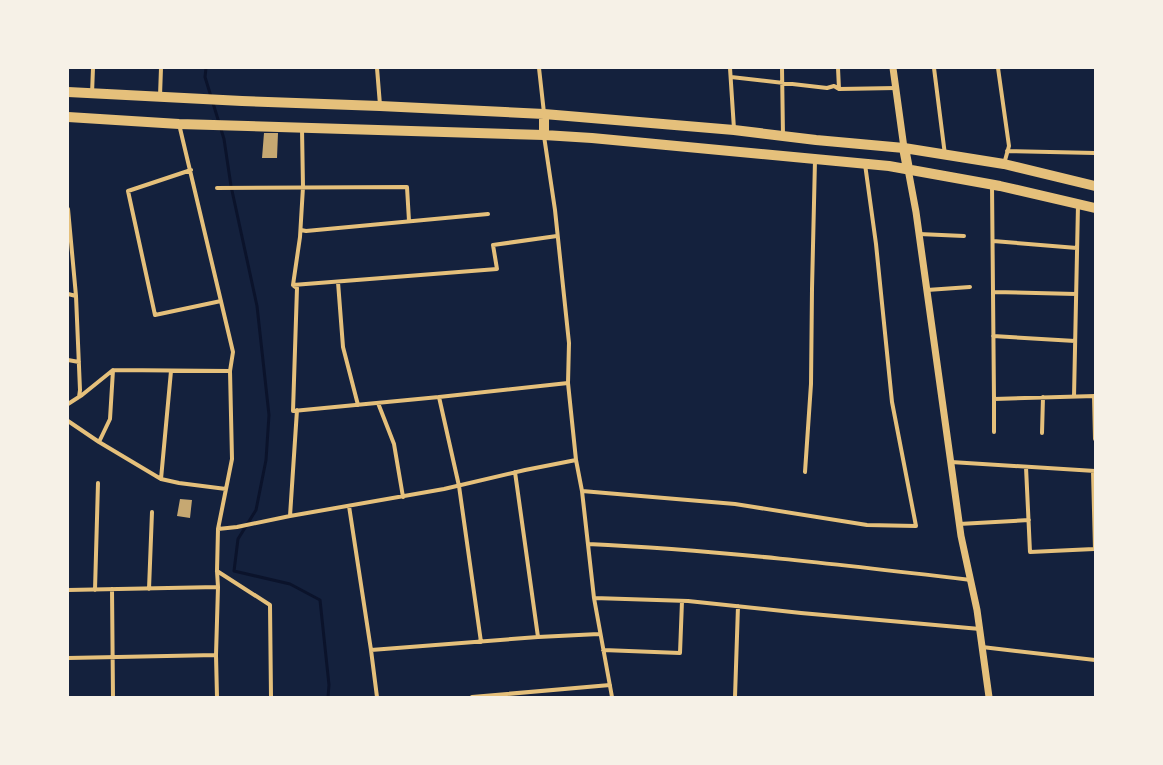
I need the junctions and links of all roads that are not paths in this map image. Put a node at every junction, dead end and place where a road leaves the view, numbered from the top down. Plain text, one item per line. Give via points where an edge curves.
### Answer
1 (93, 68) edge
2 (161, 68) edge
3 (377, 68) edge
4 (539, 68) edge
5 (730, 68) edge
6 (782, 68) edge
7 (838, 68) edge
8 (893, 68) edge
9 (934, 68) edge
10 (998, 68) edge
11 (731, 77) junction
12 (782, 84) junction
13 (839, 88) junction
14 (896, 88) junction
15 (68, 92) edge
16 (92, 94) junction
17 (160, 97) junction
18 (380, 106) junction
19 (544, 114) junction
20 (68, 117) edge
21 (179, 124) junction
22 (302, 128) junction
23 (734, 130) junction
24 (544, 135) junction
25 (783, 136) junction
26 (904, 148) junction
27 (1007, 151) junction
28 (1095, 153) edge
29 (945, 155) junction
30 (815, 159) junction
31 (865, 164) junction
32 (1004, 164) junction
33 (908, 169) junction
34 (191, 170) junction
35 (992, 184) junction
36 (303, 186) junction
37 (1095, 186) edge
38 (217, 188) dead end
39 (1078, 204) junction
40 (1095, 208) edge
41 (68, 209) edge
42 (488, 214) dead end
43 (409, 221) junction
44 (301, 230) junction
45 (919, 234) junction
46 (557, 236) junction
47 (964, 236) dead end
48 (993, 241) junction
49 (1077, 248) junction
50 (338, 282) junction
51 (293, 285) junction
52 (970, 287) dead end
53 (927, 290) junction
54 (993, 292) junction
55 (68, 294) edge
56 (1076, 294) junction
57 (76, 296) junction
58 (221, 301) junction
59 (993, 336) junction
60 (1075, 341) junction
61 (68, 360) edge
62 (79, 362) junction
63 (113, 370) junction
64 (171, 371) junction
65 (230, 371) junction
66 (568, 383) junction
67 (1094, 396) edge
68 (79, 397) junction
69 (439, 397) junction
70 (1043, 397) junction
71 (1074, 397) junction
72 (994, 398) junction
73 (378, 403) junction
74 (68, 404) edge
75 (358, 405) junction
76 (297, 410) junction
77 (68, 421) edge
78 (994, 432) dead end
79 (1042, 433) dead end
80 (1095, 440) edge
81 (99, 442) junction
82 (576, 460) junction
83 (951, 462) junction
84 (1026, 467) junction
85 (1094, 471) edge
86 (515, 472) junction
87 (805, 472) dead end
88 (161, 479) junction
89 (98, 483) dead end
90 (459, 486) junction
91 (226, 489) junction
92 (582, 491) junction
93 (403, 497) junction
94 (349, 506) junction
95 (152, 512) dead end
96 (290, 516) junction
97 (1029, 520) junction
98 (959, 524) junction
99 (218, 529) junction
100 (588, 544) junction
101 (1094, 549) edge
102 (217, 571) junction
103 (971, 580) junction
104 (218, 588) junction
105 (112, 589) junction
106 (149, 589) junction
107 (68, 590) edge
108 (95, 590) junction
109 (594, 598) junction
110 (682, 601) junction
111 (738, 606) junction
112 (980, 629) junction
113 (599, 634) junction
114 (538, 637) junction
115 (481, 642) junction
116 (982, 648) junction
117 (371, 650) junction
118 (602, 650) junction
119 (216, 655) junction
120 (112, 656) junction
121 (68, 658) edge
122 (1095, 660) edge
123 (610, 685) junction
124 (113, 697) edge
125 (217, 697) edge
126 (271, 697) edge
127 (377, 697) edge
128 (472, 697) edge
129 (612, 697) edge
130 (735, 697) edge
131 (989, 697) edge

1 - 16 street
2 - 17 street
3 - 18 street
4 - 19 street
5 - 11 street
6 - 12 street
7 - 13 street
8 - 14 street
9 - 29 street
10 - 27 street via 1009,146
11 - 12 street
11 - 23 street
12 - 13 street
12 - 25 street
13 - 14 street
14 - 26 street
15 - 16 highway
16 - 17 highway
17 - 18 highway
18 - 19 highway
19 - 23 highway
19 - 24 highway
20 - 21 highway
21 - 22 highway
21 - 34 street
22 - 24 highway
22 - 36 street
23 - 25 highway
24 - 30 highway
24 - 46 street
25 - 26 highway
26 - 29 highway
26 - 33 highway
27 - 28 street
27 - 32 street
29 - 32 highway
30 - 31 highway
30 - 87 street via 811,384
31 - 33 highway
31 - 92 street via 892,402 916,526 867,525 735,504
32 - 37 highway
33 - 35 highway
33 - 45 street
34 - 58 street
34 - 58 street via 128,191 155,315
35 - 39 highway
35 - 48 street
36 - 38 street
36 - 43 street via 407,187
36 - 44 street
39 - 40 highway
39 - 49 street
41 - 57 street
42 - 43 street
43 - 44 street
44 - 51 street
45 - 47 street
45 - 53 street
46 - 50 street via 493,245 497,268
46 - 66 street via 569,343
48 - 49 street
48 - 54 street
49 - 56 street
50 - 51 street
50 - 75 street via 343,347
51 - 76 street via 297,288 293,411
52 - 53 street
53 - 83 street
54 - 56 street
54 - 59 street
55 - 57 street
56 - 60 street
57 - 62 street
58 - 65 street via 233,352
59 - 60 street
59 - 72 street
60 - 71 street
61 - 62 street
62 - 68 street
63 - 64 street
63 - 68 street
63 - 81 street via 110,419
64 - 65 street
64 - 88 street
65 - 91 street via 232,459
66 - 69 street
66 - 82 street
67 - 71 street
67 - 80 street
68 - 74 street
69 - 73 street
69 - 90 street
70 - 71 street
70 - 72 street
70 - 79 street
72 - 78 street
73 - 75 street
73 - 93 street via 394,444
75 - 76 street
76 - 96 street
77 - 81 street
81 - 88 street
82 - 86 street
82 - 92 street
83 - 84 street
83 - 98 street
84 - 85 street
84 - 97 street
85 - 101 street
86 - 90 street
86 - 114 street
88 - 91 street
89 - 108 street
90 - 93 street
90 - 115 street
91 - 99 street
92 - 100 street
93 - 94 street
94 - 96 street
94 - 117 street
95 - 106 street
96 - 99 street
97 - 98 street
97 - 101 street via 1030,552
98 - 103 street
99 - 102 street
100 - 103 street via 753,556
100 - 109 street
102 - 104 street
102 - 126 street via 270,605
103 - 112 street
104 - 106 street
104 - 119 street
105 - 106 street
105 - 108 street
105 - 120 street
107 - 108 street
109 - 110 street
109 - 113 street
110 - 111 street
110 - 118 street via 680,653
111 - 112 street
111 - 130 street
112 - 116 street
113 - 114 street
113 - 118 street
114 - 115 street
115 - 117 street
116 - 122 street
116 - 131 street
117 - 127 street
118 - 123 street
119 - 120 street
119 - 125 street
120 - 121 street
120 - 124 street
123 - 128 street
123 - 129 street

